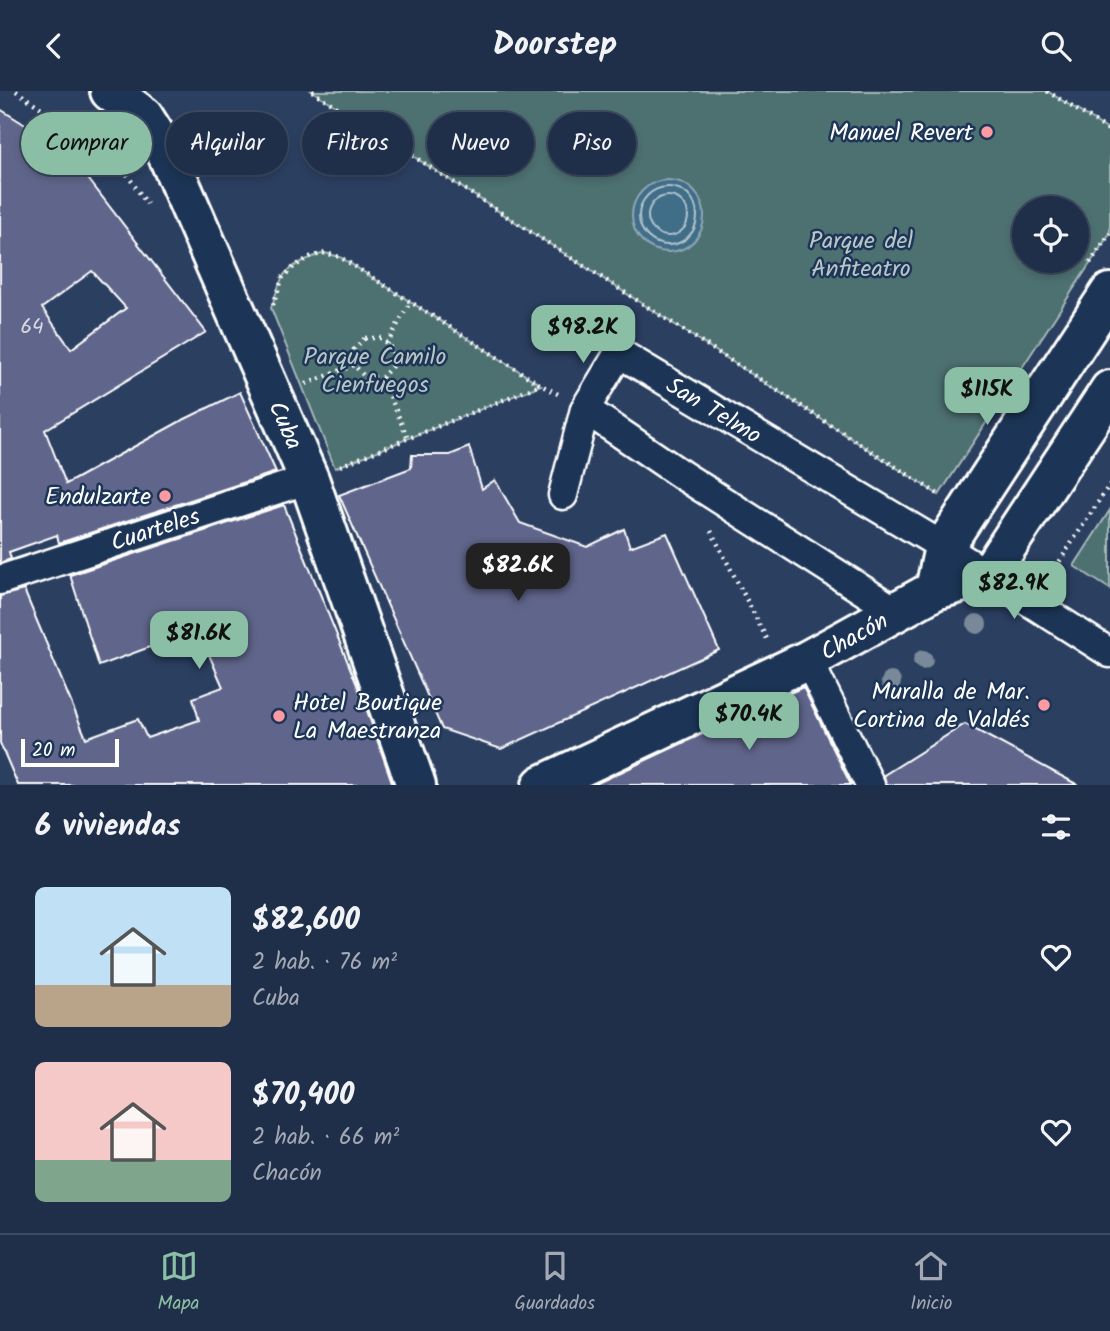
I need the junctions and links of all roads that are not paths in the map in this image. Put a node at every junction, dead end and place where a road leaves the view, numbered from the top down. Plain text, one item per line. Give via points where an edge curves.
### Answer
1 (110, 91) edge
2 (1110, 293) edge
3 (1110, 390) edge
4 (585, 409) junction
5 (309, 479) junction
6 (563, 495) dead end
7 (944, 547) junction
8 (988, 575) junction
9 (0, 580) edge
10 (935, 590) junction
11 (897, 612) junction
12 (1110, 653) edge
13 (796, 666) junction
14 (415, 785) edge
15 (542, 785) edge
16 (870, 785) edge

1 - 5 street, Cuba via 143,116 167,154
2 - 7 street
3 - 8 street
4 - 6 street
4 - 7 street, San Telmo via 618,353
4 - 11 street
5 - 9 street, Cuarteles
5 - 14 street, Cuba
7 - 8 street, San Telmo
7 - 10 street
8 - 10 street, Chacón
8 - 12 street, San Telmo
10 - 11 street, Chacón
11 - 13 street, Chacón
13 - 15 street, Chacón
13 - 16 street

